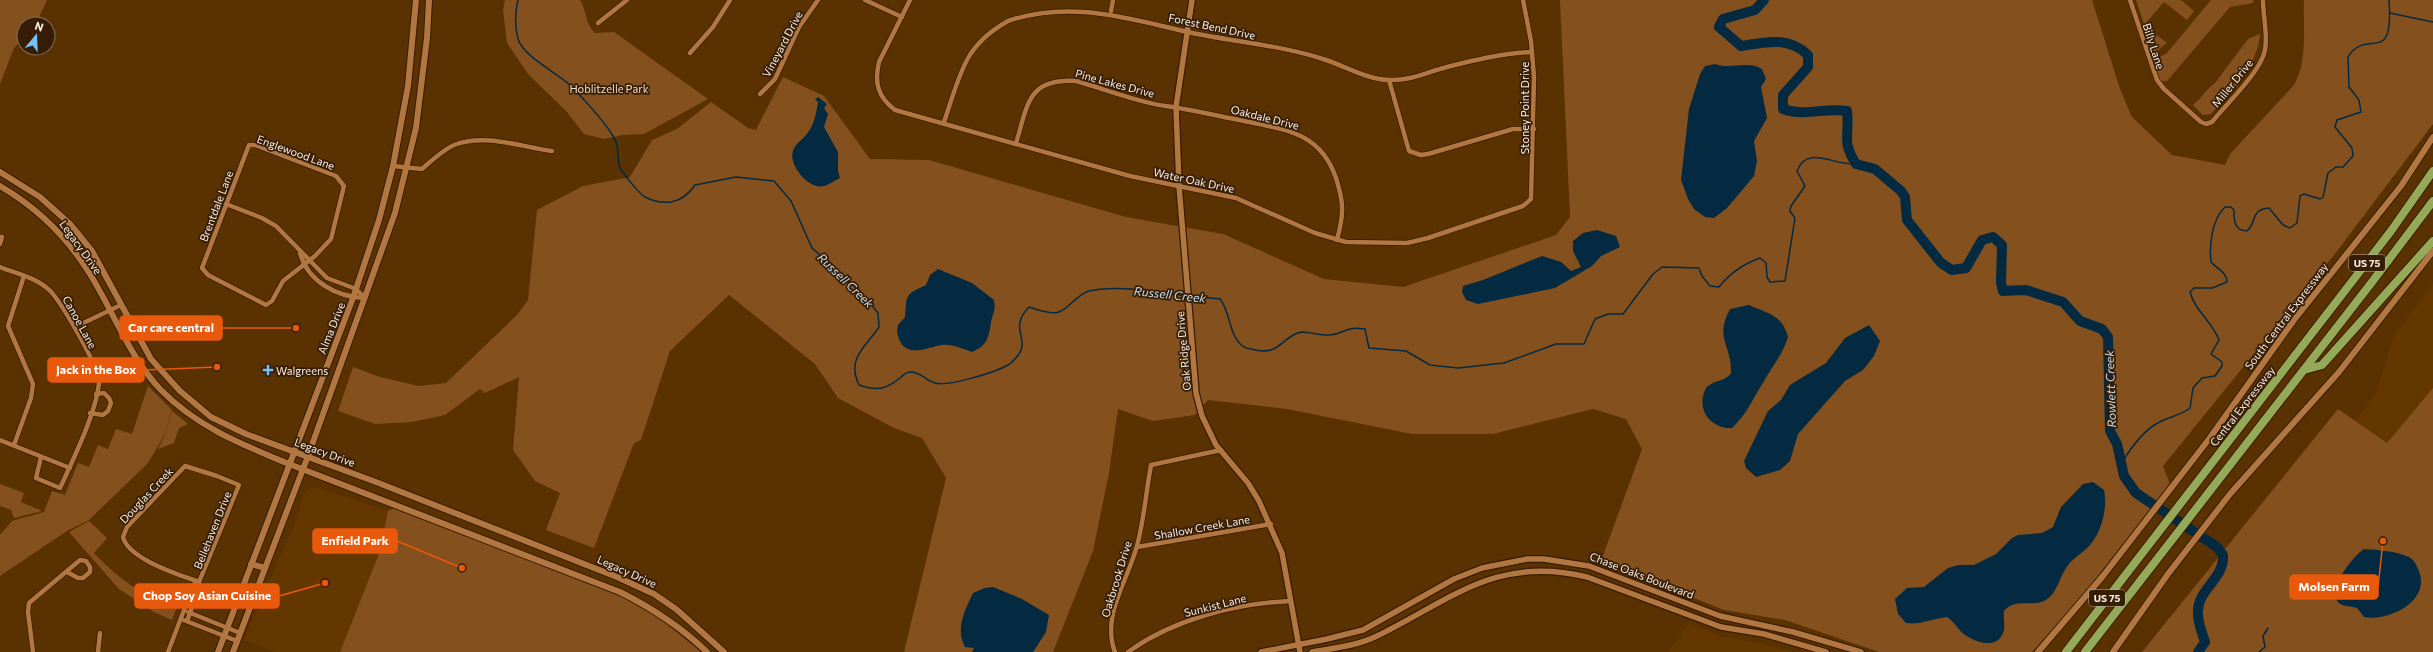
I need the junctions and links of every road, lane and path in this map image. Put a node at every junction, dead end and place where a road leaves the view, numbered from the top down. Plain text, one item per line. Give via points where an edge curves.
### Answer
1 (416, 0) edge
2 (428, 0) edge
3 (627, 0) edge
4 (730, 0) edge
5 (818, 0) edge
6 (865, 0) edge
7 (910, 0) edge
8 (1113, 0) edge
9 (1192, 0) edge
10 (1523, 0) edge
11 (2130, 0) edge
12 (2263, 0) edge
13 (1042, 7) dead end
14 (1093, 7) dead end
15 (1111, 11) junction
16 (902, 18) junction
17 (598, 23) dead end
18 (1187, 32) junction
19 (690, 52) dead end
20 (1532, 52) junction
21 (1389, 80) junction
22 (408, 86) junction
23 (421, 87) junction
24 (760, 94) dead end
25 (1176, 107) junction
26 (944, 122) junction
27 (2206, 124) joint
28 (1534, 129) junction
29 (2433, 137) edge
30 (1016, 143) junction
31 (248, 148) joint
32 (552, 151) dead end
33 (393, 166) junction
34 (407, 168) junction
35 (2433, 171) edge
36 (0, 172) edge
37 (0, 186) edge
38 (1179, 186) junction
39 (1532, 194) joint
40 (2433, 201) edge
41 (226, 204) junction
42 (59, 213) junction
43 (51, 223) junction
44 (0, 237) edge
45 (1337, 240) junction
46 (2433, 241) edge
47 (0, 244) edge
48 (2433, 251) edge
49 (300, 253) junction
50 (310, 260) junction
51 (304, 265) junction
52 (0, 267) edge
53 (24, 276) junction
54 (356, 289) junction
55 (354, 298) junction
56 (365, 298) junction
57 (121, 305) junction
58 (109, 310) junction
59 (75, 327) junction
60 (328, 362) junction
61 (339, 366) junction
62 (2304, 370) junction
63 (96, 394) junction
64 (195, 406) junction
65 (90, 413) junction
66 (188, 413) junction
67 (0, 440) edge
68 (14, 445) junction
69 (1221, 450) junction
70 (294, 451) junction
71 (308, 456) junction
72 (41, 457) junction
73 (289, 464) junction
74 (185, 466) joint
75 (70, 468) junction
76 (303, 468) junction
77 (394, 489) junction
78 (390, 502) junction
79 (480, 522) junction
80 (1271, 524) junction
81 (476, 535) junction
82 (1137, 547) junction
83 (1560, 560) junction
84 (1515, 561) junction
85 (251, 564) junction
86 (265, 568) junction
87 (1558, 571) junction
88 (67, 572) junction
89 (1516, 572) junction
90 (199, 582) junction
91 (1672, 597) junction
92 (1290, 601) junction
93 (1668, 607) junction
94 (184, 611) junction
95 (190, 613) junction
96 (180, 619) junction
97 (187, 621) junction
98 (227, 628) junction
99 (1782, 630) junction
100 (100, 633) dead end
101 (240, 633) junction
102 (224, 636) junction
103 (1779, 637) junction
104 (237, 641) junction
105 (1298, 644) junction
106 (34, 652) edge
107 (98, 652) edge
108 (168, 652) edge
109 (218, 652) edge
110 (233, 652) edge
111 (707, 652) edge
112 (724, 652) edge
113 (1115, 652) edge
114 (1128, 652) edge
115 (1261, 652) edge
116 (1300, 652) edge
117 (1312, 652) edge
118 (1826, 652) edge
119 (1861, 652) edge
120 (2038, 652) edge
121 (2066, 652) edge
122 (2085, 652) edge
123 (2113, 652) edge

1 - 22 main road, Alma Drive
2 - 23 main road, Alma Drive
3 - 17 street
4 - 19 street via 713,27
5 - 24 street, Vineyard Drive via 799,27 775,79
6 - 16 street
7 - 16 street, Water Oak Drive
8 - 15 street
9 - 18 street, Oak Ridge Drive
10 - 20 street, Stoney Point Drive
11 - 27 street, Billy Lane via 2157,80 2164,89
12 - 27 street, Miller Drive via 2265,51 2258,67 2212,122
13 - 26 street via 1001,25 977,46 961,73
14 - 15 street, Forest Bend Drive
15 - 18 street, Forest Bend Drive
16 - 26 street, Water Oak Drive via 879,62 876,81 878,90 887,104 896,110
18 - 21 street, Forest Bend Drive via 1319,58 1371,77
18 - 25 street, Oak Ridge Drive
20 - 21 street, Forest Bend Drive via 1512,52 1452,66 1416,78
20 - 28 street, Stoney Point Drive
21 - 28 street via 1409,151 1414,154 1428,154 1514,129
22 - 23 main road
22 - 33 main road, Alma Drive
23 - 34 main road, Alma Drive via 416,128
25 - 30 street, Pine Lakes Drive via 1076,81 1051,81 1034,93
25 - 38 street, Oak Ridge Drive
25 - 45 street, Oakdale Drive via 1289,130 1320,148 1332,167 1342,195 1343,217
26 - 30 street, Water Oak Drive
28 - 39 street, Stoney Point Drive
29 - 120 main road, South Central Expressway via 2401,186 2294,320 2181,476 2087,596
30 - 38 street, Water Oak Drive via 1130,176
31 - 41 street, Brentdale Lane
31 - 50 street, Englewood Lane via 255,145 336,176 344,186 331,239
32 - 34 street via 496,142 469,142 454,146 422,169
33 - 34 street
33 - 54 main road, Alma Drive
34 - 56 main road, Alma Drive via 395,213
35 - 121 highway, Central Expressway / US 75 via 2391,231
36 - 42 main road, Legacy Drive via 21,183
37 - 43 main road, Legacy Drive via 20,198
38 - 45 street, Water Oak Drive via 1236,198
38 - 69 street, Oak Ridge Drive via 1196,393 1216,445
39 - 45 street, Water Oak Drive via 1531,200 1523,206 1407,243
40 - 62 highway, US 75
41 - 49 street via 276,226
41 - 51 street, Brentdale Lane via 202,271 263,305 270,304 283,281
42 - 43 main road
42 - 57 main road, Legacy Drive via 92,251
43 - 58 main road, Legacy Drive via 88,270
44 - 47 street
46 - 62 highway via 2322,365
48 - 123 main road via 2339,372 2256,463 2219,508 2175,564
49 - 50 street
49 - 51 street
50 - 51 street
50 - 54 street via 327,278
51 - 55 street via 323,285
52 - 53 street, Canoe Lane
53 - 59 street, Canoe Lane via 40,283 51,292
53 - 68 street via 8,326 31,379 32,390
54 - 55 main road, Alma Drive
54 - 56 street
55 - 56 street
55 - 60 main road, Alma Drive
56 - 61 main road, Alma Drive
57 - 58 street
57 - 64 main road, Legacy Drive via 151,359
58 - 59 street
58 - 66 main road, Legacy Drive via 142,365 160,389
59 - 63 street, Canoe Lane via 96,370 99,382
60 - 61 main road
60 - 70 main road, Alma Drive
61 - 71 main road, Alma Drive
62 - 122 highway, US 75
63 - 65 street, Canoe Lane
63 - 65 street via 104,393 111,403 103,415
64 - 66 main road
64 - 70 main road, Legacy Drive via 230,427
65 - 75 street, Canoe Lane
66 - 73 main road, Legacy Drive via 228,438
67 - 68 street
68 - 72 street
69 - 80 street, Oak Ridge Drive via 1248,483
69 - 82 street, Oakbrook Drive via 1151,465
70 - 71 main road, Legacy Drive
70 - 73 main road, Alma Drive
71 - 76 main road, Alma Drive
71 - 77 main road, Legacy Drive
72 - 75 street
72 - 75 street, Canoe Lane via 36,478 60,488
73 - 76 main road, Legacy Drive
73 - 85 main road, Alma Drive
74 - 90 street, Bellehaven Drive via 238,484 234,500
74 - 90 street, Douglas Creek via 127,526 122,537 126,545 150,563
76 - 78 main road, Legacy Drive
76 - 86 main road, Alma Drive
77 - 78 main road
77 - 79 main road, Legacy Drive
78 - 81 main road, Legacy Drive
79 - 81 main road
79 - 112 main road, Legacy Drive via 654,594 676,609
80 - 82 street, Shallow Creek Lane
80 - 92 street, Oak Ridge Drive via 1282,553
81 - 111 main road, Legacy Drive via 627,595 674,624
82 - 113 street, Oakbrook Drive via 1112,615 1111,639
83 - 84 street, Chase Oaks Boulevard
83 - 87 street
83 - 91 street, Chase Oaks Boulevard via 1595,568
84 - 89 street
84 - 105 street, Chase Oaks Boulevard via 1482,568 1454,579 1363,630
85 - 86 main road
85 - 98 main road, Alma Drive
86 - 101 main road, Alma Drive
87 - 89 street, Chase Oaks Boulevard
87 - 93 street, Chase Oaks Boulevard via 1587,576
88 - 88 street via 83,559 90,567 90,572 83,578
88 - 106 street via 31,598 28,612
89 - 117 street, Chase Oaks Boulevard via 1474,584 1377,637 1356,644
90 - 94 street, Bellehaven Drive via 194,584
90 - 95 street, Bellehaven Drive via 200,586
91 - 93 street
91 - 99 street, Chase Oaks Boulevard via 1720,616
92 - 105 street, Oak Ridge Drive
92 - 114 street, Sunkist Lane via 1273,602 1187,620 1141,642
93 - 103 street, Chase Oaks Boulevard via 1721,627
94 - 95 street
94 - 96 street, Bellehaven Drive
95 - 97 street, Bellehaven Drive
95 - 98 street
96 - 97 street
96 - 108 street, Bellehaven Drive
97 - 102 street
98 - 101 street
98 - 102 main road, Alma Drive
99 - 103 street
99 - 119 street, Chase Oaks Boulevard
100 - 107 street
101 - 104 main road, Alma Drive
102 - 104 street
102 - 109 main road, Alma Drive
103 - 118 street, Chase Oaks Boulevard
104 - 110 main road, Alma Drive
105 - 115 street, Chase Oaks Boulevard
105 - 116 street, Oak Ridge Drive

